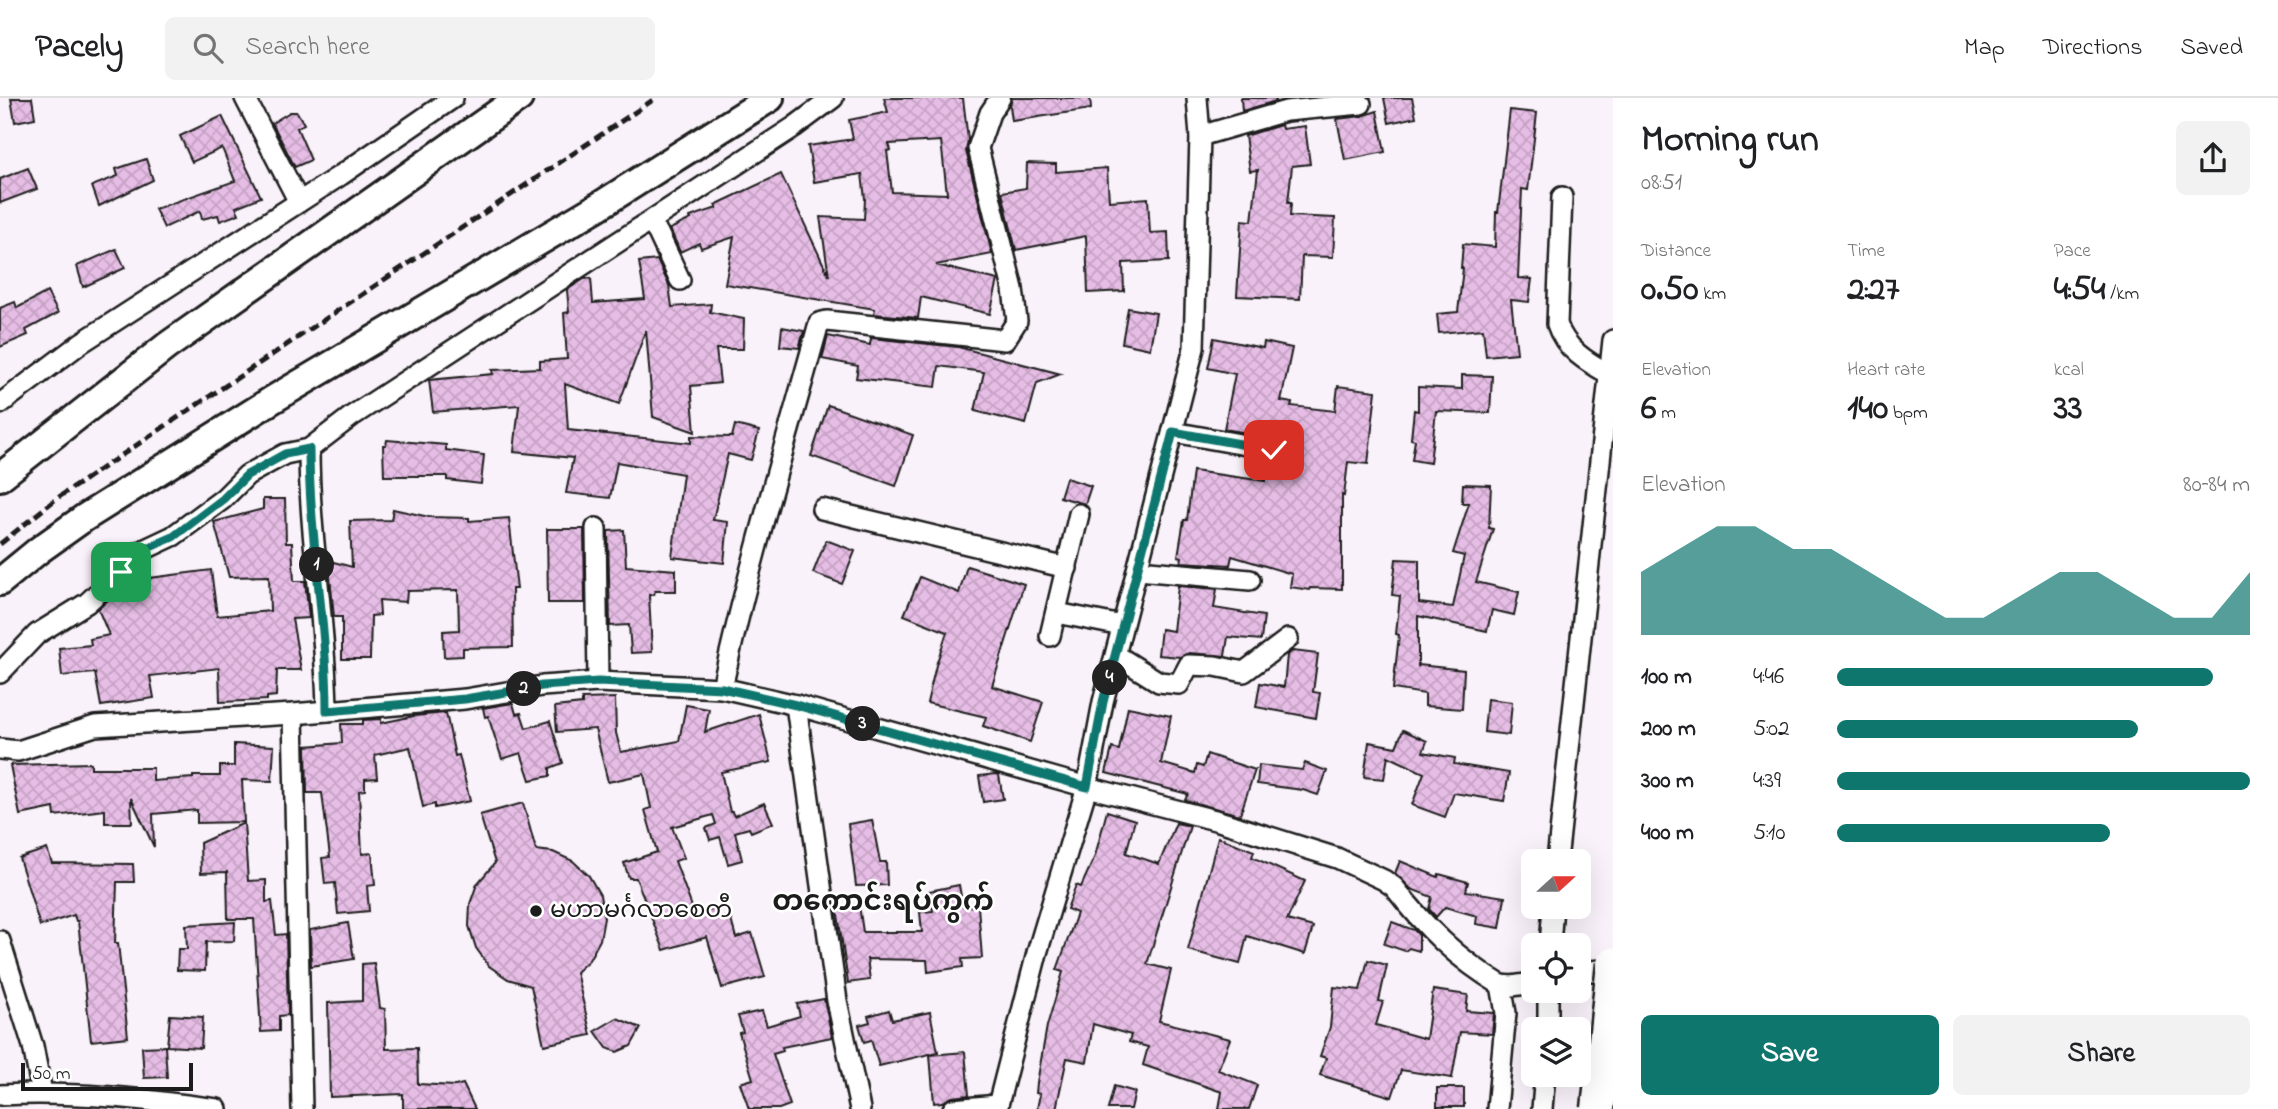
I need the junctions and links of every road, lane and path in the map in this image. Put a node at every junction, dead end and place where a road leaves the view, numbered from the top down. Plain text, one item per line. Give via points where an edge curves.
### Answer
1 (245, 98) edge
2 (453, 98) edge
3 (519, 98) edge
4 (770, 98) edge
5 (832, 98) edge
6 (1000, 98) edge
7 (1197, 98) edge
8 (1361, 104) dead end
9 (1200, 136) junction
10 (1562, 197) dead end
11 (299, 202) junction
12 (650, 222) junction
13 (680, 281) dead end
14 (1613, 340) edge
15 (1609, 374) junction
16 (0, 404) edge
17 (1173, 432) junction
18 (309, 449) junction
19 (1274, 450) dead end
20 (0, 477) edge
21 (822, 509) dead end
22 (1079, 514) dead end
23 (596, 528) dead end
24 (1067, 568) junction
25 (1138, 570) junction
26 (1250, 580) dead end
27 (0, 582) edge
28 (1057, 613) junction
29 (1122, 626) junction
30 (1050, 636) dead end
31 (1288, 639) dead end
32 (1115, 655) junction
33 (0, 673) edge
34 (598, 682) junction
35 (722, 688) junction
36 (796, 705) junction
37 (327, 711) junction
38 (293, 714) junction
39 (0, 749) edge
40 (1087, 787) junction
41 (1558, 849) edge
42 (0, 942) edge
43 (1613, 966) edge
44 (1591, 970) edge
45 (1501, 985) junction
46 (1521, 985) edge
47 (1544, 1087) edge
48 (42, 1093) junction
49 (0, 1096) edge
50 (998, 1107) edge
51 (217, 1109) edge
52 (302, 1109) edge
53 (860, 1109) edge
54 (953, 1109) edge
55 (1497, 1109) edge
56 (1542, 1109) edge
57 (1598, 1109) edge

1 - 11 street
2 - 11 street
3 - 20 main road via 167,346
4 - 27 main road via 84,518
5 - 12 street
6 - 35 street via 978,148 1017,321 1005,340 819,323 740,605
7 - 9 street
8 - 9 street via 1286,111
9 - 17 street via 1194,348
10 - 15 street via 1557,324 1569,347
11 - 16 street via 81,343
12 - 13 street
12 - 18 street via 352,416
14 - 15 street
15 - 41 street
17 - 19 street
17 - 25 street
18 - 33 street via 285,454 247,475 173,537 139,552 88,603 37,634
18 - 37 street
21 - 24 street
22 - 24 street
23 - 34 street
24 - 28 street
25 - 26 street
25 - 29 street
28 - 29 street
28 - 30 street
29 - 32 street
31 - 32 street via 1244,672 1189,665 1179,684 1159,682
32 - 40 street
34 - 35 street
34 - 37 street
35 - 36 street
36 - 40 street
36 - 53 street via 837,1001
37 - 38 street
38 - 39 street via 95,726 18,751
38 - 52 street
40 - 45 street via 1219,821 1362,868 1394,887 1441,942
40 - 50 street via 1037,953
42 - 48 street via 33,1046
43 - 44 street
43 - 57 highway, bridge
45 - 46 street
45 - 55 street via 1506,1013
47 - 56 street
48 - 49 street
48 - 51 street
50 - 54 street

